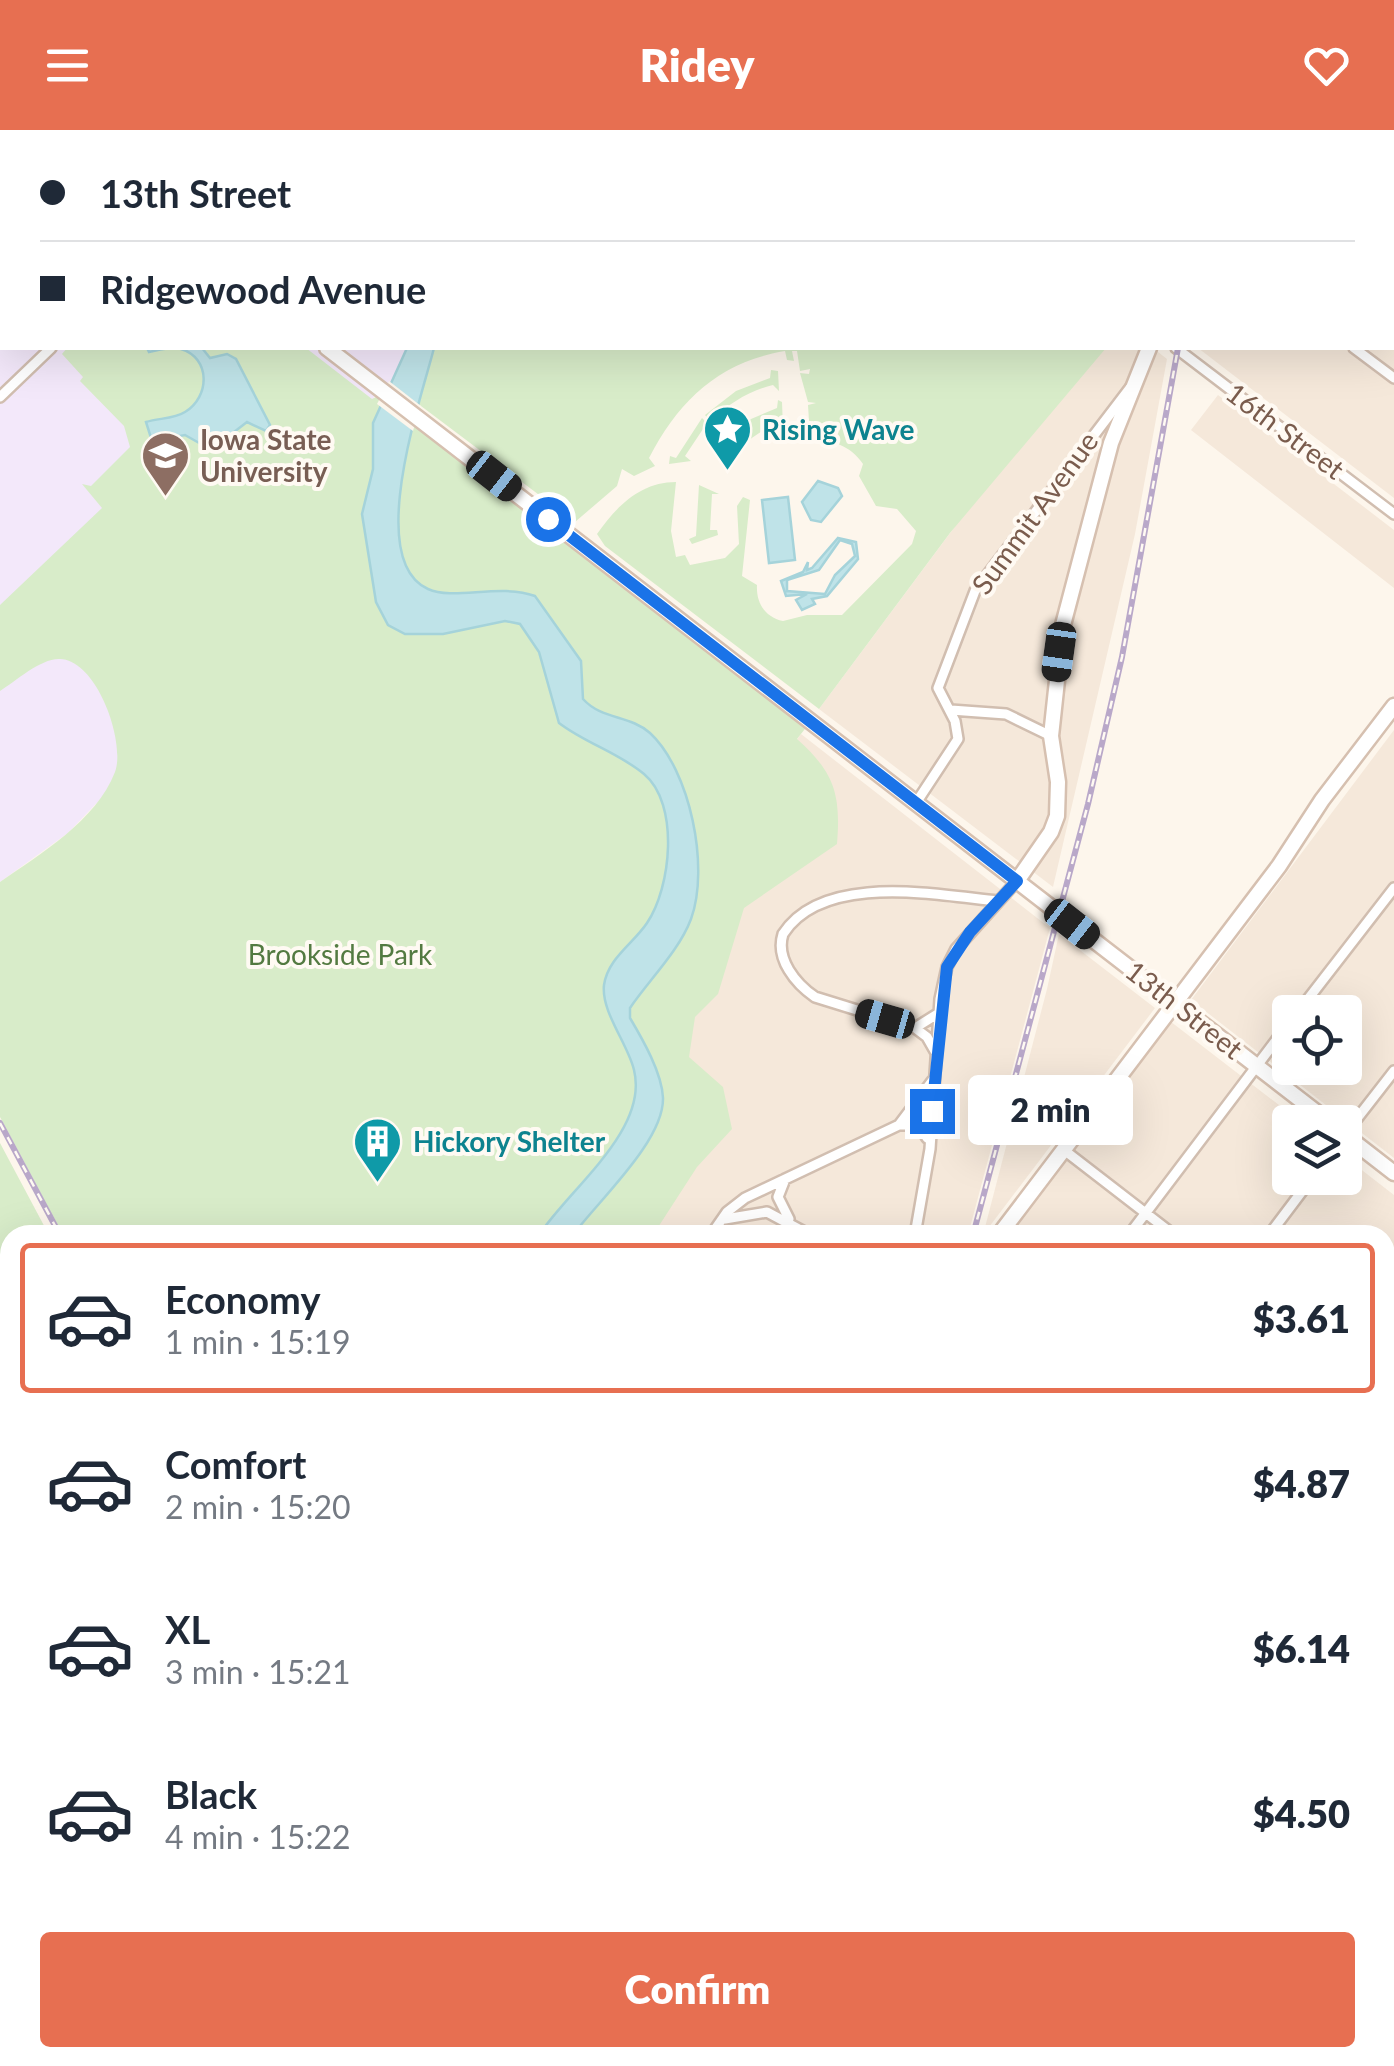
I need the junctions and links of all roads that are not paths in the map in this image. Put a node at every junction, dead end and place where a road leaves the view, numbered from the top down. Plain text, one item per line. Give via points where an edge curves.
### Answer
1 (49, 350) edge
2 (330, 350) edge
3 (1149, 350) edge
4 (1179, 350) edge
5 (1357, 350) edge
6 (1394, 378) edge
7 (1137, 379) junction
8 (0, 398) edge
9 (1394, 514) edge
10 (1394, 706) edge
11 (951, 710) junction
12 (1051, 736) junction
13 (916, 802) junction
14 (1017, 881) junction
15 (1394, 888) edge
16 (998, 902) junction
17 (1311, 995) edge
18 (1173, 1002) junction
19 (939, 1012) junction
20 (915, 1028) junction
21 (1272, 1045) edge
22 (936, 1052) junction
23 (1256, 1066) junction
24 (1394, 1071) edge
25 (933, 1080) junction
26 (1307, 1105) edge
27 (1362, 1112) edge
28 (898, 1125) junction
29 (1362, 1147) edge
30 (930, 1148) junction
31 (1064, 1150) junction
32 (1394, 1172) edge
33 (786, 1178) junction
34 (1299, 1195) edge
35 (1146, 1213) junction
36 (720, 1222) junction
37 (790, 1222) junction
38 (718, 1225) edge
39 (795, 1225) edge
40 (917, 1225) edge
41 (1007, 1225) edge
42 (1137, 1225) edge
43 (1161, 1225) edge
44 (1276, 1225) edge

1 - 8 street
2 - 13 main road, 13th Street
3 - 7 main road
4 - 9 street, 16th Street
5 - 6 street
7 - 11 street, Summit Avenue via 975,591 940,677 940,698
7 - 12 main road via 1078,554
10 - 18 main road
11 - 12 street via 1006,714
11 - 13 street, Summit Avenue via 958,739
12 - 14 main road via 1057,816
13 - 14 main road, 13th Street
14 - 16 street
14 - 18 main road, 13th Street
15 - 17 street
16 - 19 street via 947,967
16 - 20 street via 882,891 818,905 789,926 780,942 802,988
18 - 23 main road, 13th Street
18 - 31 main road
19 - 20 street
19 - 22 street
20 - 22 street
21 - 23 street
22 - 25 street
23 - 26 main road, 13th Street
23 - 35 street
24 - 27 street
25 - 28 street
25 - 30 street
28 - 30 street via 919,1125
28 - 33 street
29 - 32 main road
30 - 40 street
31 - 35 street
31 - 41 main road
33 - 36 street via 745,1198
33 - 37 street via 778,1197
34 - 44 street
35 - 42 street
35 - 43 street
36 - 37 street via 749,1211
36 - 38 street
37 - 39 street

